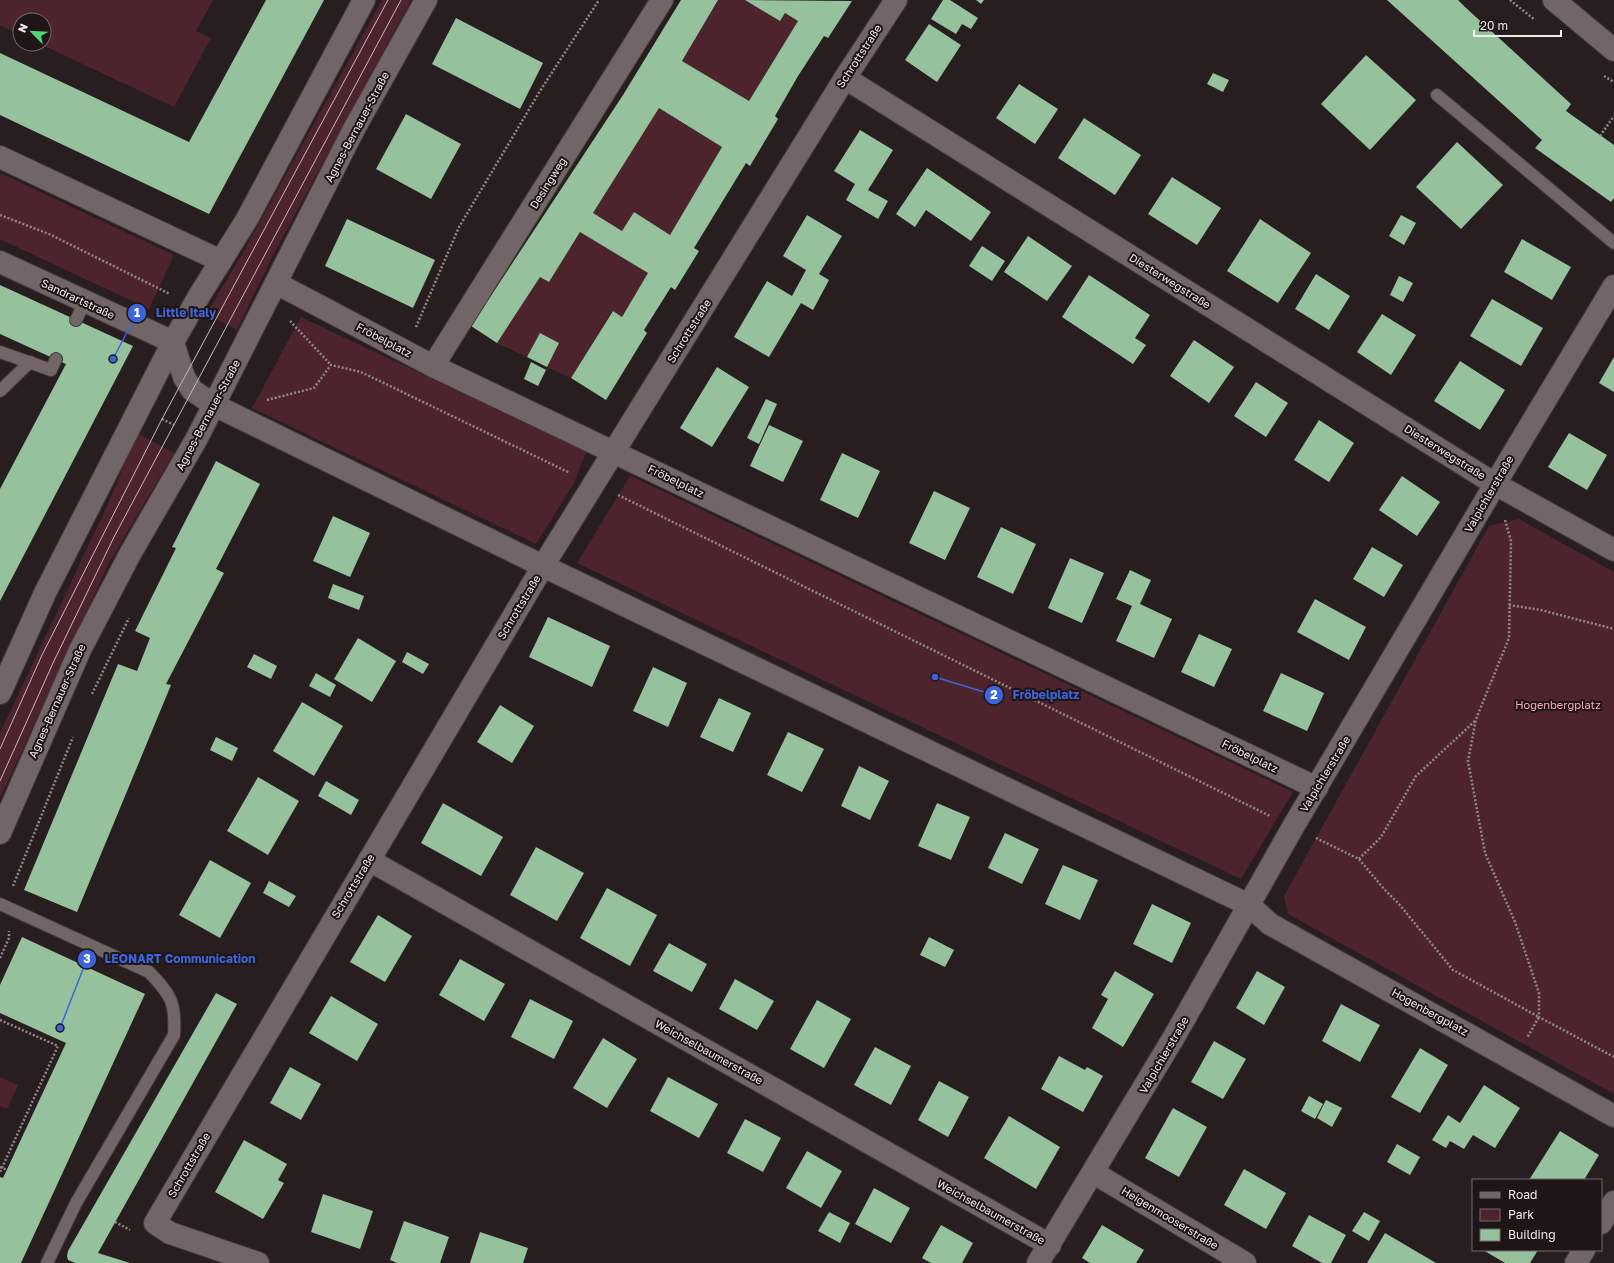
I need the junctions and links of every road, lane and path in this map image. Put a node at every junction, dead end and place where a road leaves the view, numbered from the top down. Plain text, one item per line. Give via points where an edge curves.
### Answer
1 (364, 0) edge
2 (426, 0) edge
3 (599, 0) edge
4 (662, 0) edge
5 (896, 0) edge
6 (1554, 0) edge
7 (1614, 50) edge
8 (845, 78) junction
9 (1438, 95) dead end
10 (1614, 116) edge
11 (1600, 136) dead end
12 (0, 156) edge
13 (0, 215) edge
14 (1614, 242) edge
15 (221, 261) junction
16 (0, 262) edge
17 (276, 283) junction
18 (1614, 286) edge
19 (174, 296) dead end
20 (286, 317) dead end
21 (413, 334) dead end
22 (173, 342) junction
23 (0, 352) edge
24 (56, 359) dead end
25 (30, 362) junction
26 (331, 365) junction
27 (433, 366) junction
28 (0, 391) edge
29 (262, 400) dead end
30 (214, 405) junction
31 (140, 408) junction
32 (198, 438) junction
33 (615, 452) junction
34 (594, 484) junction
35 (1495, 484) junction
36 (1511, 541) dead end
37 (1614, 550) edge
38 (544, 566) junction
39 (1509, 605) junction
40 (132, 610) dead end
41 (1614, 629) edge
42 (0, 693) edge
43 (89, 700) dead end
44 (1476, 719) junction
45 (74, 734) dead end
46 (1317, 788) junction
47 (1293, 827) junction
48 (0, 833) edge
49 (1359, 859) junction
50 (369, 860) junction
51 (13, 886) dead end
52 (0, 904) edge
53 (1249, 905) junction
54 (1539, 1017) junction
55 (0, 1020) edge
56 (1614, 1057) edge
57 (1515, 1060) junction
58 (1614, 1116) edge
59 (1, 1163) dead end
60 (1, 1168) edge
61 (7, 1170) dead end
62 (0, 1172) edge
63 (1094, 1173) junction
64 (1614, 1202) edge
65 (1602, 1221) edge
66 (1050, 1245) junction
67 (1583, 1251) edge
68 (47, 1263) edge
69 (258, 1263) edge
70 (1038, 1263) edge
71 (1246, 1263) edge
72 (1576, 1263) edge

1 - 15 street via 247,219
2 - 17 street, Agnes-Bernauer-Straße via 354,129
3 - 21 path via 540,91 459,227
4 - 27 street, Desingweg
5 - 8 street, Schrottstraße
6 - 7 street
8 - 33 street, Schrottstraße
8 - 35 street, Diesterwegstraße
9 - 14 lane
10 - 11 path
12 - 15 street
13 - 19 path via 49,234
15 - 22 street
16 - 22 street, Sandrartstraße via 80,311
17 - 27 street, Fröbelplatz
17 - 30 street, Agnes-Bernauer-Straße
18 - 35 street, Valpichlerstraße
20 - 26 path
22 - 30 street via 184,377 192,390
22 - 31 street
23 - 25 lane
24 - 25 lane via 50,370
25 - 28 lane
26 - 29 path via 314,388
26 - 34 path via 361,372
27 - 33 street, Fröbelplatz
30 - 32 street, Agnes-Bernauer-Straße
30 - 38 street
31 - 32 path
31 - 42 street via 45,593
32 - 48 street, Agnes-Bernauer-Straße via 130,554 80,650
33 - 34 street, Schrottstraße
33 - 46 street, Fröbelplatz
34 - 38 street, Schrottstraße
34 - 47 path
35 - 37 street
35 - 46 street, Valpichlerstraße
36 - 39 path
38 - 50 street, Schrottstraße
38 - 53 street
39 - 41 path via 1541,610
39 - 44 path via 1509,638
40 - 43 path
44 - 49 path via 1416,776 1381,837
44 - 54 path via 1468,762 1485,853 1514,922 1539,993
45 - 51 path
46 - 47 street, Valpichlerstraße
47 - 49 path
47 - 53 street, Valpichlerstraße
49 - 54 path via 1453,970
50 - 66 street, Weichselbaumerstraße
50 - 69 street, Schrottstraße via 155,1223 170,1233
52 - 68 lane via 149,972 168,991 176,1013 174,1035 76,1203
53 - 57 street, Hogenbergplatz via 1270,924
53 - 63 street, Valpichlerstraße
54 - 56 path
54 - 57 path
55 - 60 path via 58,1046
57 - 58 street, Hogenbergplatz
59 - 60 path
60 - 61 path
60 - 62 path
63 - 66 street, Valpichlerstraße
63 - 71 street, Heigenmooserstraße
64 - 65 street
66 - 70 street, Valpichlerstraße
67 - 72 street

